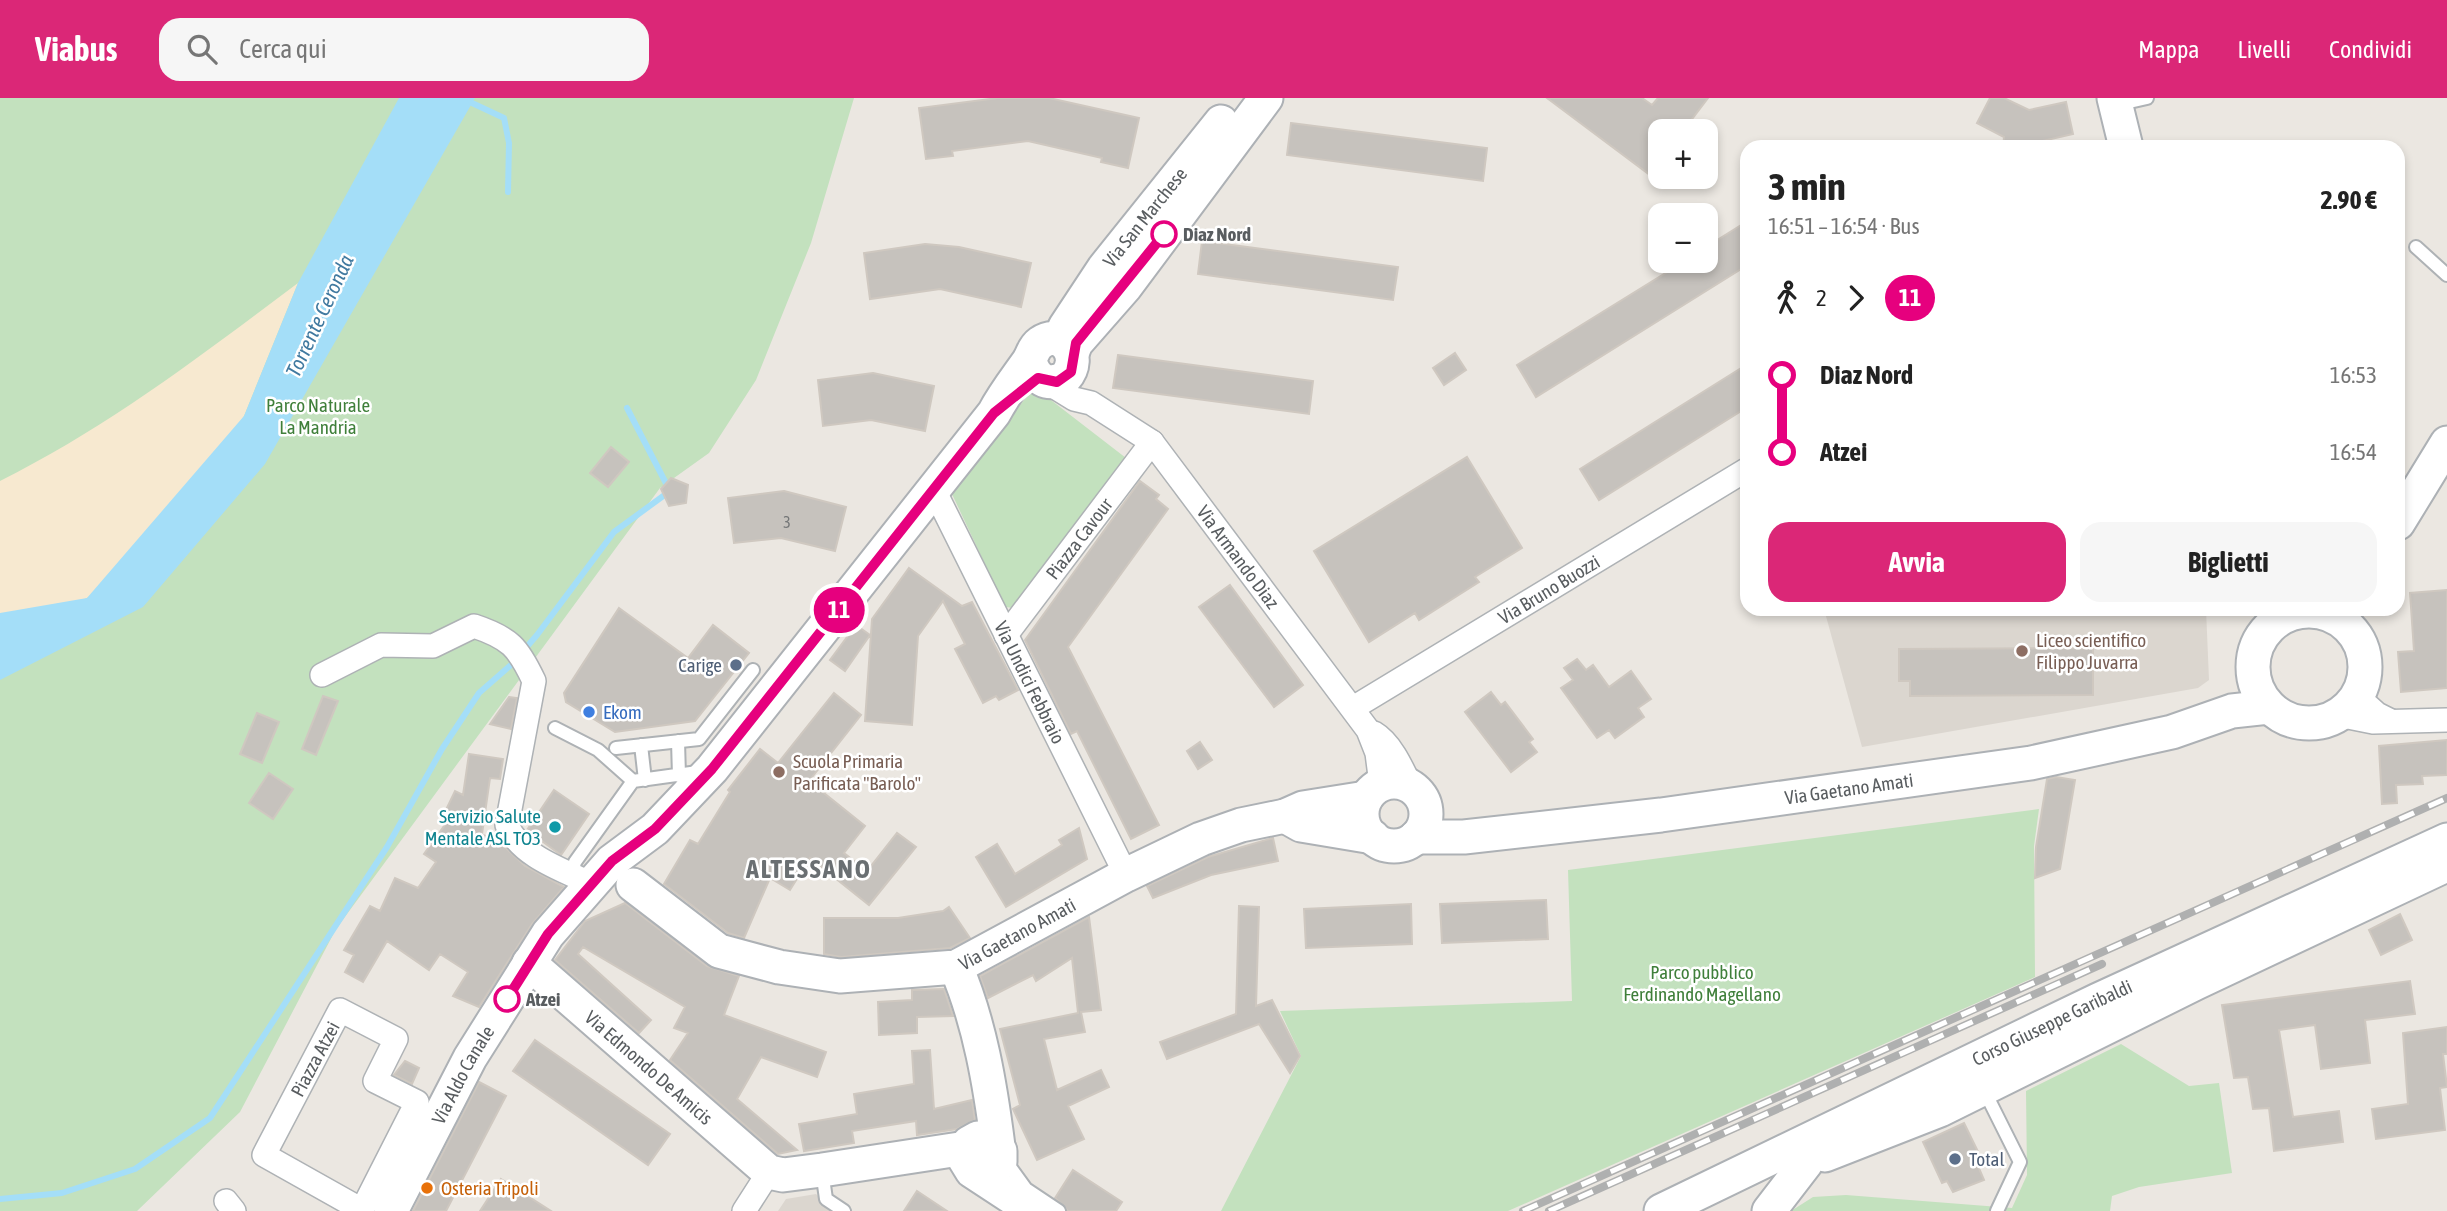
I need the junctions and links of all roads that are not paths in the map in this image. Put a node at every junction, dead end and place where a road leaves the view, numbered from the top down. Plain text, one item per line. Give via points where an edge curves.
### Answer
1 (1239, 98) edge
2 (1266, 98) edge
3 (2126, 100) edge
4 (2126, 140) edge
5 (2416, 247) dead end
6 (2447, 275) edge
7 (1052, 364) junction
8 (1152, 442) junction
9 (2447, 443) edge
10 (1740, 474) edge
11 (934, 490) junction
12 (2405, 512) edge
13 (2291, 616) edge
14 (2344, 616) edge
15 (2261, 628) edge
16 (1006, 635) junction
17 (753, 670) dead end
18 (322, 676) dead end
19 (754, 692) junction
20 (2347, 705) junction
21 (2269, 707) junction
22 (1353, 708) junction
23 (2447, 720) edge
24 (2197, 721) junction
25 (555, 728) dead end
26 (722, 733) junction
27 (678, 741) junction
28 (641, 746) junction
29 (616, 748) dead end
30 (712, 769) junction
31 (679, 775) junction
32 (639, 781) junction
33 (1395, 792) junction
34 (1285, 817) junction
35 (1495, 831) junction
36 (1373, 837) junction
37 (1416, 837) junction
38 (2447, 840) edge
39 (2447, 865) edge
40 (612, 875) junction
41 (1126, 875) junction
42 (529, 963) junction
43 (956, 967) junction
44 (1983, 1088) junction
45 (264, 1155) joint
46 (983, 1157) junction
47 (1806, 1163) junction
48 (822, 1170) junction
49 (769, 1172) junction
50 (1024, 1204) edge
51 (1683, 1209) edge
52 (391, 1211) edge
53 (744, 1211) edge
54 (844, 1211) edge
55 (1059, 1211) edge
56 (1769, 1211) edge
57 (1997, 1211) edge

1 - 7 street, Via San Marchese via 1104,268 1062,332
2 - 7 street, Via San Marchese via 1126,286
3 - 4 street
5 - 6 lane
7 - 8 street, Via Armando Diaz via 1074,399 1091,403
7 - 11 street via 994,413
8 - 16 street, Piazza Cavour
8 - 22 street, Via Armando Diaz
9 - 12 street
10 - 22 street, Via Bruno Buozzi
11 - 16 street, Via Undici Febbraio
11 - 19 street
13 - 15 street
14 - 20 street via 2365,662 2363,679
15 - 21 street via 2259,692
15 - 24 street, Via Gaetano Amati via 2231,693
16 - 41 street, Via Undici Febbraio
17 - 19 lane
18 - 40 street via 382,645 433,646 474,626 507,639 534,681 507,825 514,842
19 - 26 street
20 - 21 street via 2324,721 2302,722
20 - 23 street via 2373,722
21 - 24 street, Via Gaetano Amati
22 - 33 street, Via Armando Diaz via 1368,730 1380,737
24 - 35 street, Via Gaetano Amati via 2172,732 2031,763 1661,815
25 - 32 lane via 598,750
26 - 27 lane
26 - 30 street
27 - 28 lane
27 - 31 lane
28 - 29 lane
28 - 32 lane
30 - 31 lane
30 - 40 street
31 - 32 lane
32 - 40 lane via 575,862
33 - 34 street, Via Gaetano Amati via 1304,808
33 - 35 street, Via Gaetano Amati via 1463,823
33 - 36 street via 1363,822
33 - 37 street via 1426,820
34 - 36 street, Via Gaetano Amati via 1301,825
34 - 41 street, Via Gaetano Amati via 1200,839
35 - 37 street, Via Gaetano Amati via 1464,837
36 - 37 street, Via Gaetano Amati via 1390,845
38 - 51 street, Corso Giuseppe Garibaldi via 2098,1000
39 - 44 street, Corso Giuseppe Garibaldi
40 - 42 street, Via Aldo Canale via 548,934
40 - 43 street, Via Gaetano Amati via 719,951 839,976
41 - 43 street, Via Gaetano Amati
42 - 49 street, Via Edmondo De Amicis
42 - 52 street, Via Aldo Canale via 470,1058
43 - 46 street via 972,1006 992,1101
44 - 47 street, Corso Giuseppe Garibaldi
44 - 57 lane via 2020,1162
45 - 45 street, Piazza Atzei via 362,1210 417,1102 375,1081 396,1039 340,1010
46 - 48 street via 928,1155
46 - 50 street
46 - 55 lane via 1010,1167 1026,1189
47 - 51 street, Corso Giuseppe Garibaldi
47 - 56 street
48 - 49 street via 783,1175
48 - 54 lane via 827,1199
49 - 53 street

